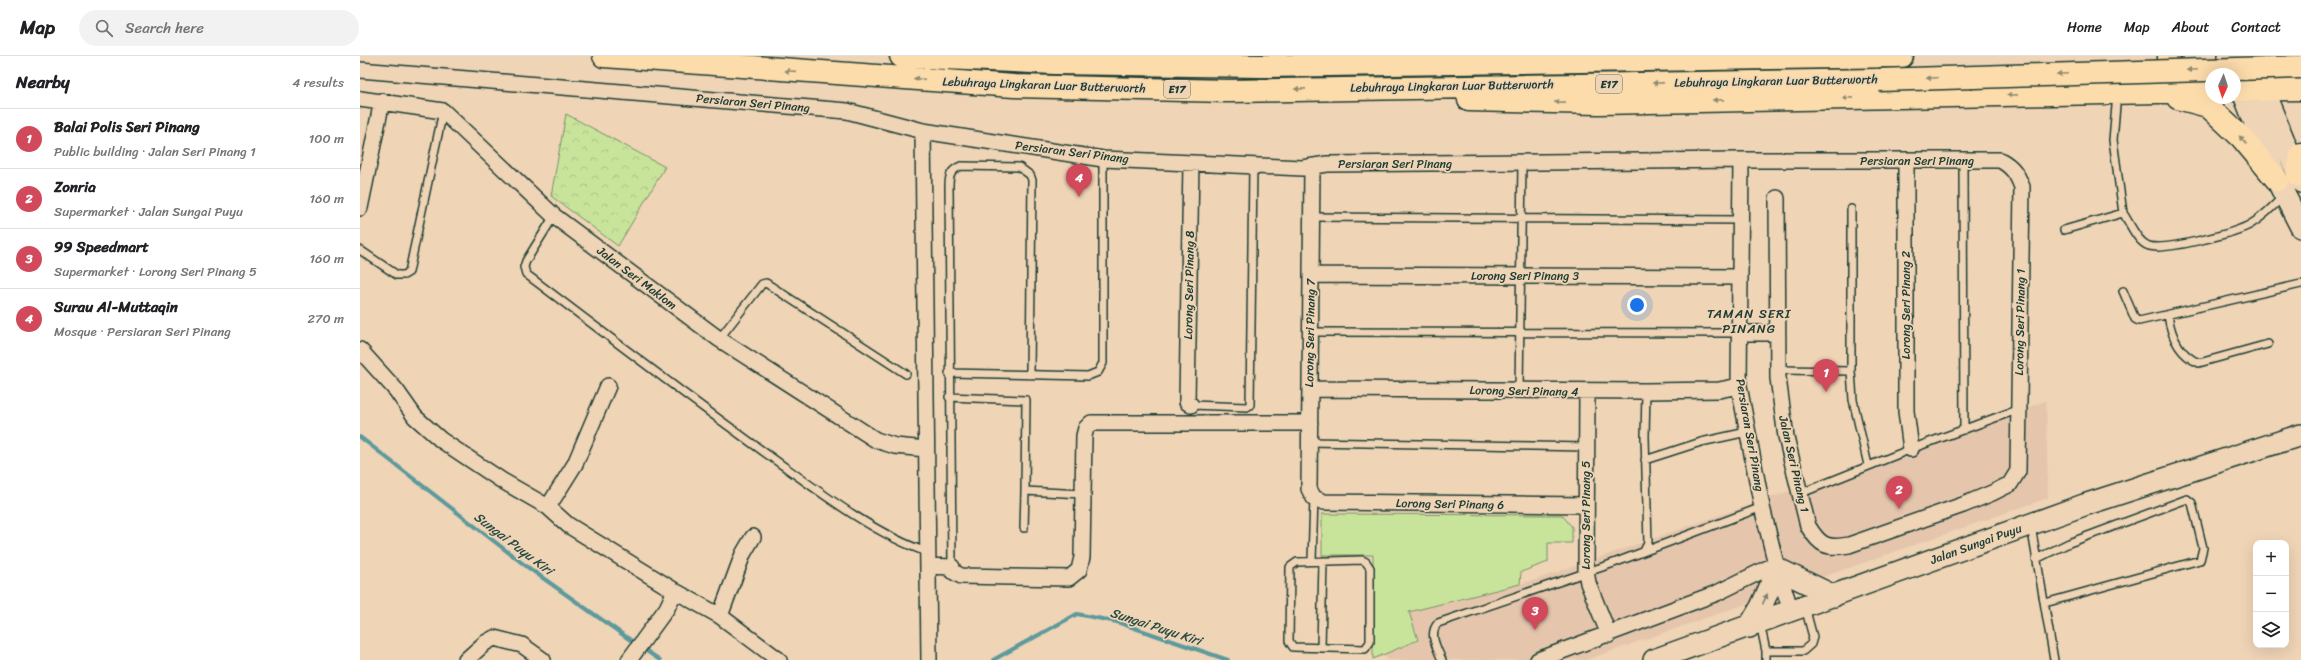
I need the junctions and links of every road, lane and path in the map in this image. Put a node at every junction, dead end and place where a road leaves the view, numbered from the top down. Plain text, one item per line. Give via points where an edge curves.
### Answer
1 (604, 56) edge
2 (901, 56) edge
3 (1390, 56) edge
4 (1902, 56) edge
5 (2169, 56) edge
6 (2229, 56) edge
7 (2249, 56) edge
8 (1875, 57) edge
9 (1337, 65) junction
10 (2301, 67) edge
11 (360, 70) edge
12 (1339, 88) junction
13 (2301, 89) edge
14 (2246, 90) edge
15 (2205, 91) edge
16 (2132, 92) junction
17 (360, 99) edge
18 (382, 101) junction
19 (443, 111) junction
20 (923, 132) junction
21 (2301, 154) edge
22 (1103, 159) junction
23 (1741, 160) junction
24 (1906, 161) junction
25 (1191, 162) junction
26 (1522, 162) junction
27 (1963, 162) junction
28 (1253, 167) junction
29 (1312, 168) junction
30 (2017, 173) joint
31 (2300, 179) edge
32 (2281, 187) junction
33 (1777, 198) dead end
34 (360, 208) edge
35 (1850, 209) dead end
36 (2123, 213) junction
37 (554, 216) junction
38 (1312, 218) junction
39 (1521, 220) junction
40 (1740, 220) junction
41 (2301, 227) edge
42 (2064, 230) dead end
43 (360, 250) edge
44 (1311, 276) junction
45 (1520, 276) junction
46 (1740, 277) junction
47 (2301, 284) edge
48 (2123, 291) dead end
49 (2168, 315) junction
50 (1310, 332) junction
51 (1519, 333) junction
52 (1740, 333) junction
53 (1777, 333) junction
54 (719, 339) junction
55 (2268, 344) dead end
56 (360, 350) edge
57 (1778, 370) junction
58 (1851, 371) junction
59 (949, 373) junction
60 (906, 374) dead end
61 (1030, 375) junction
62 (608, 386) dead end
63 (1739, 386) junction
64 (1310, 389) junction
65 (1519, 390) junction
66 (1587, 391) junction
67 (1646, 391) junction
68 (949, 397) junction
69 (1191, 405) joint
70 (2019, 409) junction
71 (1310, 423) junction
72 (1964, 430) junction
73 (1747, 432) junction
74 (2301, 435) edge
75 (1310, 442) junction
76 (1586, 447) junction
77 (926, 449) junction
78 (1911, 449) junction
79 (1646, 460) junction
80 (1868, 466) junction
81 (1025, 491) junction
82 (1084, 494) junction
83 (1799, 494) junction
84 (1314, 498) junction
85 (1586, 505) junction
86 (548, 507) junction
87 (1762, 507) junction
88 (2030, 524) junction
89 (1024, 528) dead end
90 (753, 537) dead end
91 (1834, 548) joint
92 (1644, 551) junction
93 (928, 559) junction
94 (2036, 559) junction
95 (1312, 560) junction
96 (1323, 561) junction
97 (952, 567) junction
98 (1777, 567) junction
99 (1586, 571) junction
100 (675, 591) junction
101 (1834, 596) junction
102 (2045, 603) junction
103 (1798, 609) junction
104 (720, 616) junction
105 (1754, 625) junction
106 (1609, 635) junction
107 (1321, 648) junction
108 (1766, 651) junction
109 (630, 659) edge
110 (466, 660) edge
111 (542, 660) edge
112 (779, 660) edge
113 (929, 660) edge
114 (1442, 660) edge
115 (1538, 660) edge
116 (1656, 660) edge
117 (1766, 660) edge
118 (2054, 660) edge

12 -> 1 highway, Lebuhraya Lingkaran Luar Butterworth / E17 via 1228,90 1014,86
2 - 9 highway, Lebuhraya Lingkaran Luar Butterworth / E17 via 1055,64
3 - 9 highway
4 - 8 highway, Lebuhraya Lingkaran Luar Butterworth / E17
5 - 16 highway via 2166,69 2159,80
6 - 14 main road
7 - 14 main road
8 - 9 highway, Lebuhraya Lingkaran Luar Butterworth / E17
10 -> 12 highway, Lebuhraya Lingkaran Luar Butterworth / E17, bridge via 1879,80
11 - 20 street, Persiaran Seri Pinang via 847,111
16 -> 12 highway via 1599,103 1417,100
13 - 14 highway
14 - 31 main road
14 - 32 main road
15 - 16 highway
32 -> 16 highway via 2242,138 2208,106 2184,99
16 - 36 lane via 2113,140
17 - 18 street
18 - 19 street
18 - 34 street
19 - 37 street, Jalan Seri Maklom
19 - 43 lane via 409,272 398,275
20 - 22 street, Persiaran Seri Pinang
20 - 77 street
21 - 31 highway
22 - 25 street, Persiaran Seri Pinang
22 - 61 lane via 1102,363 1098,372 1088,376
23 - 24 street, Persiaran Seri Pinang
23 - 26 street, Persiaran Seri Pinang
23 - 40 street, Persiaran Seri Pinang
24 - 27 street, Persiaran Seri Pinang
24 - 78 street, Lorong Seri Pinang 2 via 1906,410
25 - 28 street, Persiaran Seri Pinang
25 - 69 street, Lorong Seri Pinang 8 via 1187,402
26 - 29 street, Persiaran Seri Pinang via 1327,164
26 - 39 lane
27 - 30 street, Persiaran Seri Pinang via 2000,160
27 - 72 lane
28 - 29 street, Persiaran Seri Pinang
28 - 69 lane via 1250,404 1248,407
29 - 38 street, Lorong Seri Pinang 7
30 - 70 street, Lorong Seri Pinang 1 via 2022,187
32 - 36 lane via 2269,212 2250,225 2230,233 2169,246 2149,246 2138,238
32 - 41 main road
33 - 53 street, Jalan Seri Pinang 1
35 - 58 lane
36 - 42 lane
37 - 54 street, Jalan Seri Maklom
37 - 93 lane via 526,261 526,274 718,420 805,482
38 - 39 lane
38 - 44 street, Lorong Seri Pinang 7
39 - 40 lane
39 - 45 lane
40 - 46 street, Persiaran Seri Pinang
44 - 45 street, Lorong Seri Pinang 3
44 - 50 street, Lorong Seri Pinang 7
45 - 46 street, Lorong Seri Pinang 3
45 - 51 lane
46 - 52 street, Persiaran Seri Pinang
47 - 49 lane
48 - 49 lane via 2134,319 2139,321
49 - 55 lane via 2178,347 2186,356 2199,363
50 - 51 lane
50 - 64 street, Lorong Seri Pinang 7
51 - 52 lane
51 - 65 lane
52 - 53 street
52 - 63 street, Persiaran Seri Pinang
53 - 57 street, Jalan Seri Pinang 1
54 - 60 lane via 762,284 766,283
54 - 77 street, Jalan Seri Maklom via 876,440 895,446
56 - 86 street via 396,390 415,416 441,440 500,480
57 - 58 lane
57 - 83 street, Jalan Seri Pinang 1 via 1786,437
58 - 80 lane via 1853,400
59 - 61 lane
59 - 61 lane via 949,175 954,168 961,166 1019,167 1030,175 1032,180
59 - 68 lane
62 - 86 street via 575,464
63 - 67 street, Lorong Seri Pinang 4 via 1719,390
63 - 73 street, Persiaran Seri Pinang
64 - 65 street, Lorong Seri Pinang 4
64 - 71 street, Lorong Seri Pinang 7
65 - 66 street, Lorong Seri Pinang 4
66 - 67 street, Lorong Seri Pinang 4
66 - 76 street, Lorong Seri Pinang 5
67 - 79 lane
68 - 81 lane via 1026,400
68 - 97 lane
70 - 72 lane
70 - 91 street, Lorong Seri Pinang 1 via 2018,471 2010,484 1970,502
71 - 75 street, Lorong Seri Pinang 7
71 - 82 street via 1091,423 1086,428 1084,436
72 - 78 lane
73 - 79 lane via 1701,442
73 - 87 street, Persiaran Seri Pinang
74 - 88 main road, Jalan Sungai Puyu
75 - 76 lane
75 - 84 street, Lorong Seri Pinang 7 via 1309,489
76 - 85 street, Lorong Seri Pinang 5
77 - 93 street
78 - 80 lane
79 - 92 lane via 1648,543
80 - 83 lane
81 - 82 lane
81 - 89 lane
82 - 97 street via 1082,557 1079,570 1069,578 961,576 952,571
83 - 91 street, Jalan Seri Pinang 1 via 1808,526 1815,538 1823,545
84 - 85 street, Lorong Seri Pinang 6 via 1324,502
84 - 95 lane
85 - 99 street, Lorong Seri Pinang 5
86 - 100 street via 568,526
87 - 92 lane
87 - 98 street, Persiaran Seri Pinang
88 - 94 lane
88 - 101 main road, Jalan Sungai Puyu
90 - 104 street via 743,554
92 - 99 lane
93 - 97 street
93 - 113 street
94 - 102 lane
94 - 102 lane via 2068,543 2187,499 2192,503 2203,548 2200,560
95 - 96 lane
95 - 107 lane via 1297,562 1290,567 1289,641 1293,647
96 - 107 lane
96 - 107 lane via 1362,560 1370,568 1370,642 1365,648
98 - 101 main road
98 - 103 street, Persiaran Seri Pinang
105 -> 98 main road
98 - 106 street
99 - 106 street, Lorong Seri Pinang 5 via 1588,583
99 - 114 lane via 1438,623 1433,636
100 - 104 street
100 - 109 street via 650,634
101 - 103 main road, Jalan Sungai Puyu
102 - 118 lane
103 - 105 main road, Jalan Sungai Puyu
103 - 108 lane via 1813,638 1811,644 1803,651
104 - 112 street
105 - 108 lane
105 - 116 main road, Jalan Sungai Puyu
106 - 115 street
108 - 117 lane
110 - 111 street via 485,642 494,638 522,645

